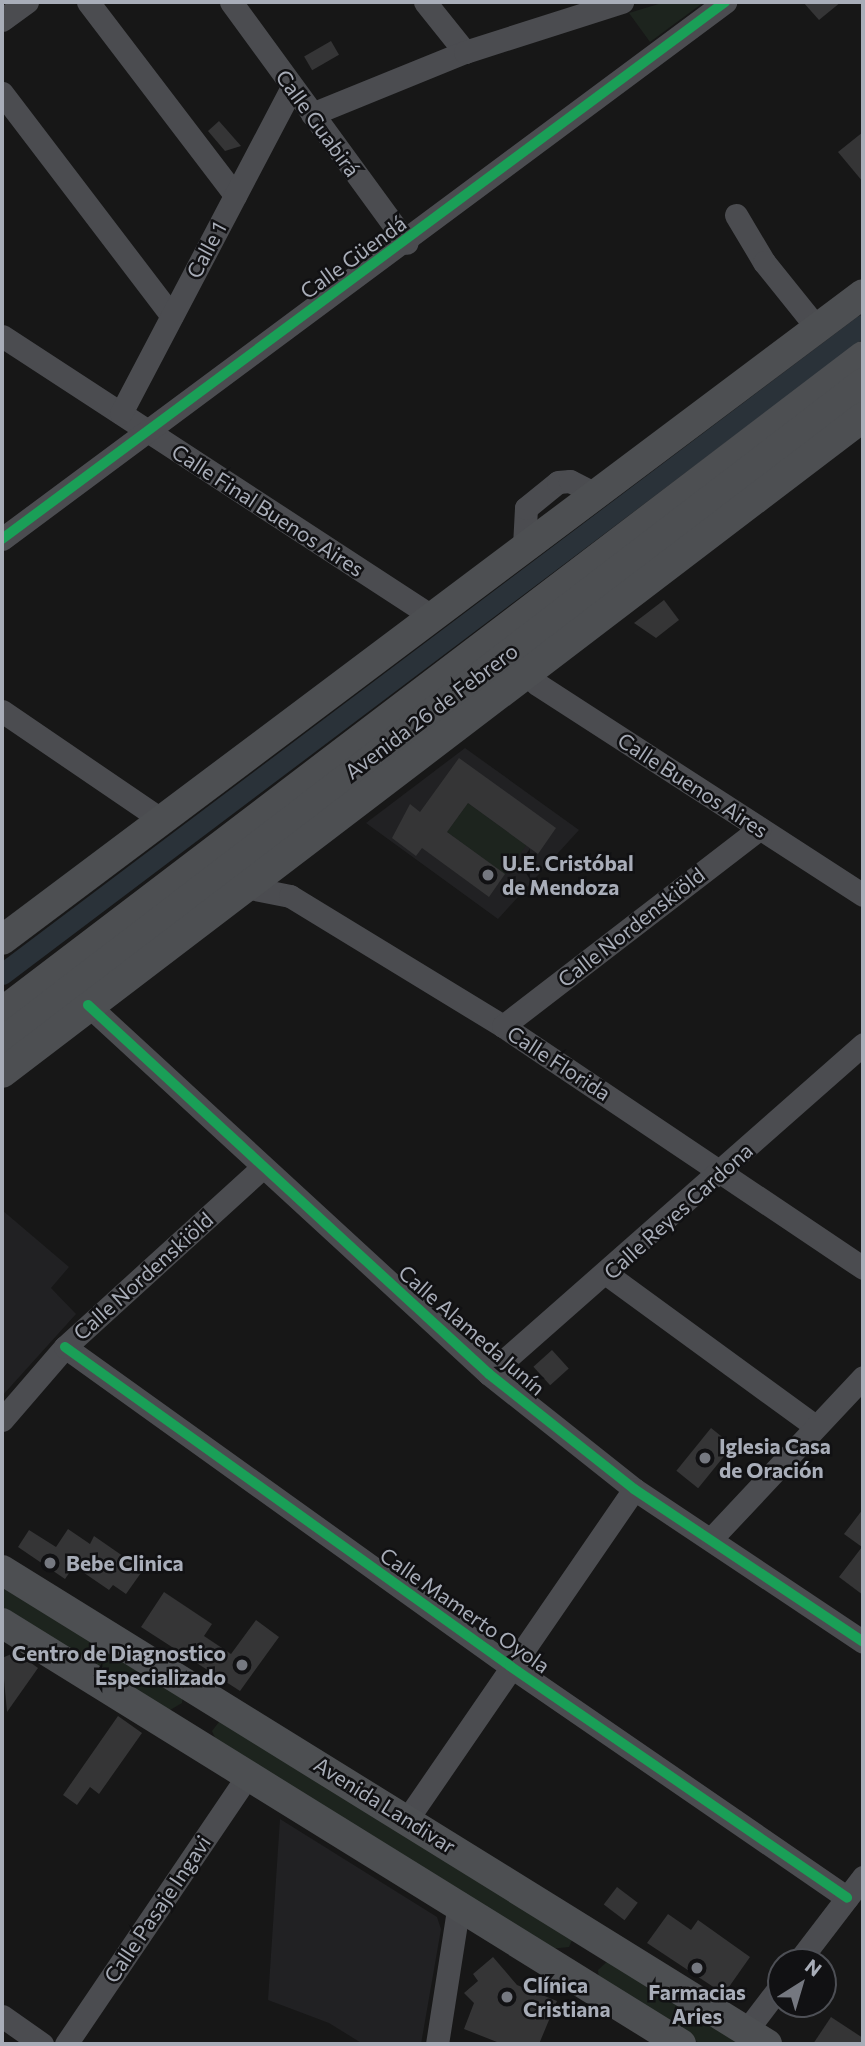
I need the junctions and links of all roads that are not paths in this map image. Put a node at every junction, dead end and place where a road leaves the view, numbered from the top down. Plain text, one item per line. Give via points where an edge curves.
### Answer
1 (27, 2) edge
2 (88, 2) edge
3 (231, 2) edge
4 (425, 2) edge
5 (622, 2) edge
6 (724, 2) edge
7 (2, 20) edge
8 (465, 52) junction
9 (292, 87) junction
10 (2, 93) edge
11 (312, 114) junction
12 (235, 195) junction
13 (736, 215) dead end
14 (407, 243) junction
15 (863, 294) edge
16 (172, 316) junction
17 (817, 328) junction
18 (2, 335) edge
19 (863, 356) edge
20 (863, 383) edge
21 (121, 413) junction
22 (863, 419) edge
23 (146, 430) junction
24 (2, 540) edge
25 (430, 615) junction
26 (526, 672) junction
27 (2, 711) edge
28 (159, 818) junction
29 (760, 828) junction
30 (240, 886) junction
31 (863, 895) edge
32 (2, 940) edge
33 (88, 1005) junction
34 (2, 1012) edge
35 (503, 1026) junction
36 (2, 1042) edge
37 (863, 1044) edge
38 (2, 1073) edge
39 (262, 1168) junction
40 (723, 1170) junction
41 (863, 1268) edge
42 (608, 1275) junction
43 (65, 1347) junction
44 (489, 1374) junction
45 (863, 1377) edge
46 (2, 1420) edge
47 (814, 1425) junction
48 (634, 1489) junction
49 (711, 1539) junction
50 (2, 1570) edge
51 (6, 1630) edge
52 (863, 1642) edge
53 (510, 1666) junction
54 (189, 1684) junction
55 (224, 1707) junction
56 (166, 1724) junction
57 (201, 1746) junction
58 (248, 1774) junction
59 (408, 1818) junction
60 (863, 1877) edge
61 (847, 1898) junction
62 (459, 1903) junction
63 (583, 1928) junction
64 (608, 1944) junction
65 (809, 1948) edge
66 (558, 1966) junction
67 (587, 1985) junction
68 (767, 2015) edge
69 (2, 2016) edge
70 (756, 2038) edge
71 (662, 2039) edge
72 (42, 2044) edge
73 (66, 2044) edge
74 (437, 2044) edge

1 - 7 street
2 - 12 street
3 - 9 street, Calle Guabirá
4 - 8 street
5 - 8 street
6 - 14 street, Calle Güendá
8 - 11 street
9 - 11 street, Calle Guabirá
9 - 12 street, Calle 1
10 - 16 street
11 - 14 street, Calle Guabirá
12 - 16 street, Calle 1
13 - 17 street via 764,262
14 - 23 street, Calle Güendá
15 - 17 main road
16 - 21 street, Calle 1
17 - 25 main road
18 - 21 street, Calle Final Buenos Aires
19 - 34 main road, Avenida 26 de Febrero
20 - 36 main road, Avenida 26 de Febrero
21 - 23 street, Calle Final Buenos Aires
22 - 26 main road, Avenida 26 de Febrero
23 - 24 street, Calle Güendá
23 - 25 street, Calle Final Buenos Aires
25 - 28 main road
26 - 29 street, Calle Buenos Aires
26 - 30 main road, Avenida 26 de Febrero
27 - 28 street
28 - 32 main road
29 - 31 street, Calle Buenos Aires
29 - 35 street, Calle Nordenskiöld
30 - 33 main road, Avenida 26 de Febrero
30 - 35 street, Calle Florida via 290,895
33 - 38 main road, Avenida 26 de Febrero
33 - 39 street, Calle Alameda Junín
35 - 40 street, Calle Florida
37 - 40 street, Calle Reyes Cardona
39 - 43 street, Calle Nordenskiöld
39 - 44 street, Calle Alameda Junín
40 - 41 street, Calle Florida
40 - 42 street, Calle Reyes Cardona
42 - 44 street, Calle Reyes Cardona
42 - 47 street
43 - 46 street, Calle Nordenskiöld
43 - 53 street, Calle Mamerto Oyola
44 - 48 street, Calle Alameda Junín
45 - 47 street
47 - 49 street
48 - 49 street, Calle Alameda Junín
48 - 53 street
49 - 52 street, Calle Alameda Junín
50 - 54 main road, Avenida Landivar
51 - 56 main road
53 - 59 street
53 - 61 street, Calle Mamerto Oyola
54 - 55 main road, Avenida Landivar
54 - 56 main road via 187,1710
55 - 57 main road via 203,1721
55 - 59 main road, Avenida Landivar
56 - 57 main road
57 - 58 main road
58 - 62 main road
58 - 73 street, Calle Pasaje Ingavi
59 - 63 main road, Avenida Landivar
60 - 61 street
61 - 65 street
62 - 66 main road
62 - 74 street
63 - 64 main road, Avenida Landivar
63 - 66 main road via 578,1952
64 - 67 main road via 590,1961
64 - 70 main road, Avenida Landivar
66 - 67 main road
67 - 71 main road
68 - 70 street
69 - 72 street

